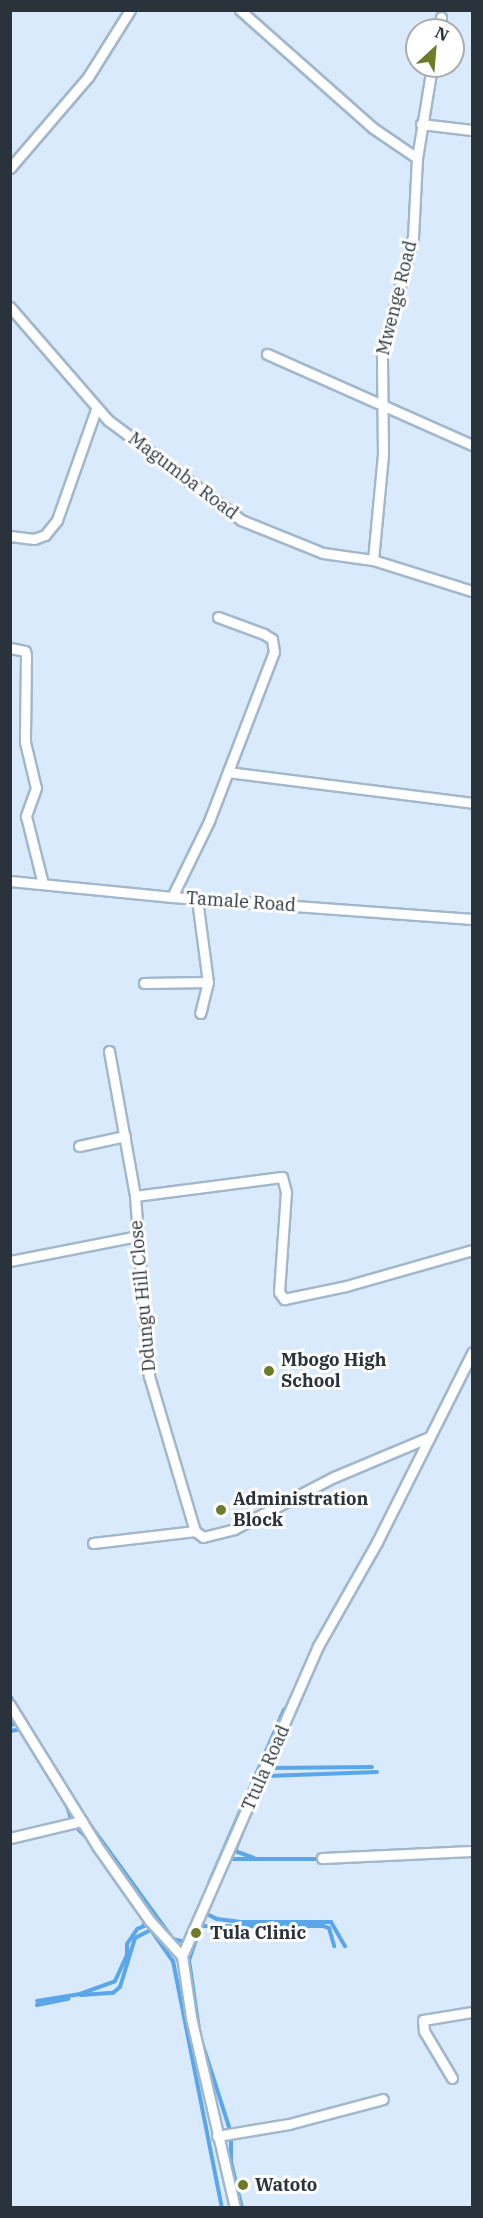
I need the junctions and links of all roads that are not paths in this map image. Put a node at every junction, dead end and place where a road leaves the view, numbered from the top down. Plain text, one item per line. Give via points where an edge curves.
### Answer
1 (130, 10) edge
2 (240, 10) edge
3 (430, 78) edge
4 (421, 124) junction
5 (472, 130) edge
6 (417, 158) junction
7 (10, 168) edge
8 (10, 307) edge
9 (267, 354) dead end
10 (380, 403) junction
11 (96, 409) junction
12 (472, 445) edge
13 (10, 536) edge
14 (373, 560) junction
15 (472, 591) edge
16 (219, 616) dead end
17 (10, 648) edge
18 (228, 772) junction
19 (472, 803) edge
20 (10, 881) edge
21 (43, 884) junction
22 (172, 897) junction
23 (197, 899) junction
24 (472, 919) edge
25 (208, 982) junction
26 (144, 983) dead end
27 (200, 1013) dead end
28 (109, 1051) dead end
29 (125, 1136) junction
30 (79, 1146) dead end
31 (135, 1196) junction
32 (138, 1236) junction
33 (472, 1250) edge
34 (10, 1261) edge
35 (472, 1353) edge
36 (429, 1437) junction
37 (195, 1531) junction
38 (93, 1543) dead end
39 (10, 1704) edge
40 (21, 1725) junction
41 (10, 1728) edge
42 (81, 1821) junction
43 (10, 1838) edge
44 (472, 1851) edge
45 (322, 1858) dead end
46 (182, 1956) junction
47 (472, 2013) edge
48 (452, 2078) dead end
49 (383, 2099) dead end
50 (217, 2136) junction
51 (235, 2208) edge

1 - 7 street via 88,77
2 - 6 street via 372,128
3 - 4 street, Mwenge Road
4 - 5 street
4 - 6 street, Mwenge Road
6 - 10 street, Mwenge Road via 413,237 382,354
8 - 11 street, Magumba Road
9 - 10 street
10 - 12 street
10 - 14 street, Mwenge Road via 383,455
11 - 13 street via 57,520 45,536
11 - 14 street, Magumba Road via 241,520 323,553
14 - 15 street, Magumba Road
16 - 18 street via 264,634 274,646
17 - 21 street via 25,651 26,655 25,742 36,788 26,816
18 - 19 street
18 - 22 street
20 - 21 street, Tamale Road
21 - 22 street, Tamale Road
22 - 23 street, Tamale Road
23 - 24 street, Tamale Road
23 - 25 street
25 - 26 street
25 - 27 street
28 - 29 street, Ddungu Hill Close
29 - 30 street
29 - 31 street, Ddungu Hill Close
31 - 32 street, Ddungu Hill Close
31 - 33 street via 282,1177 286,1192 279,1292 284,1299 346,1286
32 - 34 street
32 - 37 street, Ddungu Hill Close via 149,1376
35 - 36 street, Ttula Road
36 - 37 street via 334,1477 234,1529 203,1537
36 - 46 street, Ttula Road via 318,1646
37 - 38 street
39 - 40 street
40 - 41 street
40 - 42 street
42 - 43 street
42 - 46 street via 150,1921
44 - 45 street
46 - 50 street
47 - 48 street via 423,2020 424,2031
49 - 50 street via 289,2124
50 - 51 street

